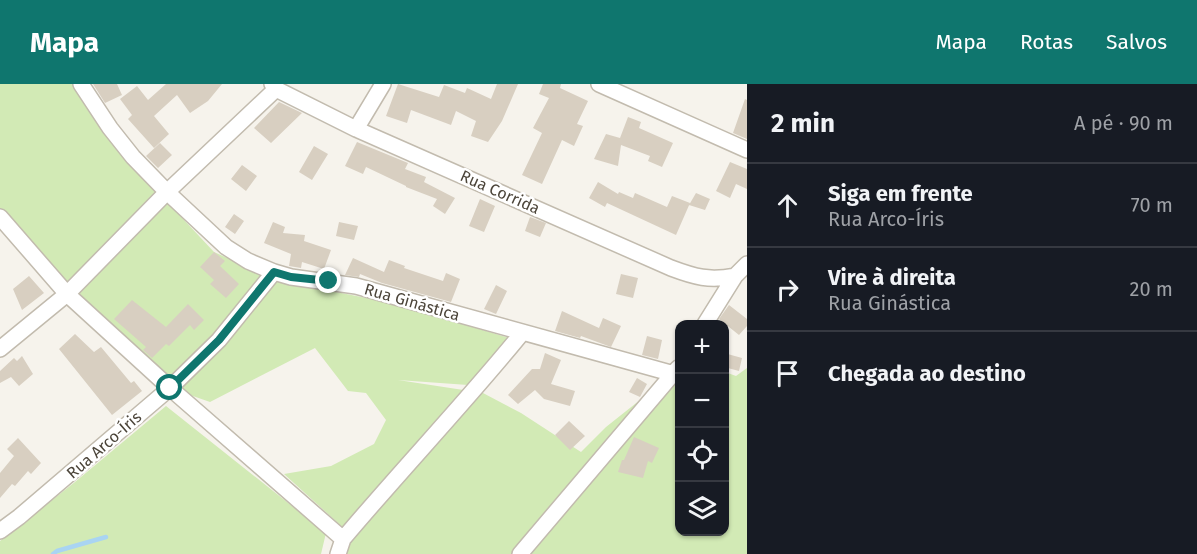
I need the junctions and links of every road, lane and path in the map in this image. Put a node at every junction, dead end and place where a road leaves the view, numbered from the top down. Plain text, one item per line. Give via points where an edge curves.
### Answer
1 (81, 84) edge
2 (383, 84) edge
3 (599, 84) edge
4 (274, 86) edge
5 (356, 129) junction
6 (747, 150) edge
7 (166, 192) junction
8 (0, 217) edge
9 (6, 233) edge
10 (747, 264) edge
11 (274, 272) junction
12 (735, 276) junction
13 (67, 294) junction
14 (708, 320) edge
15 (522, 333) junction
16 (0, 349) edge
17 (675, 370) edge
18 (675, 372) edge
19 (170, 388) junction
20 (0, 531) edge
21 (343, 539) junction
22 (338, 554) edge
23 (520, 554) edge

1 - 7 street, Rua Ginástica via 122,144
2 - 5 street
3 - 6 street
4 - 5 street, Rua Corrida
4 - 7 street
5 - 12 street, Rua Corrida via 671,268 700,278
7 - 11 street, Rua Ginástica via 226,247
7 - 13 street
8 - 9 street
9 - 13 street
10 - 12 street
11 - 15 street, Rua Ginástica via 356,286
11 - 19 street, Rua Arco-Íris via 219,340
12 - 14 street
13 - 16 street
13 - 19 street
15 - 17 street, Rua Ginástica
15 - 21 street
18 - 23 street
19 - 20 street, Rua Arco-Íris
19 - 21 street
21 - 22 street

